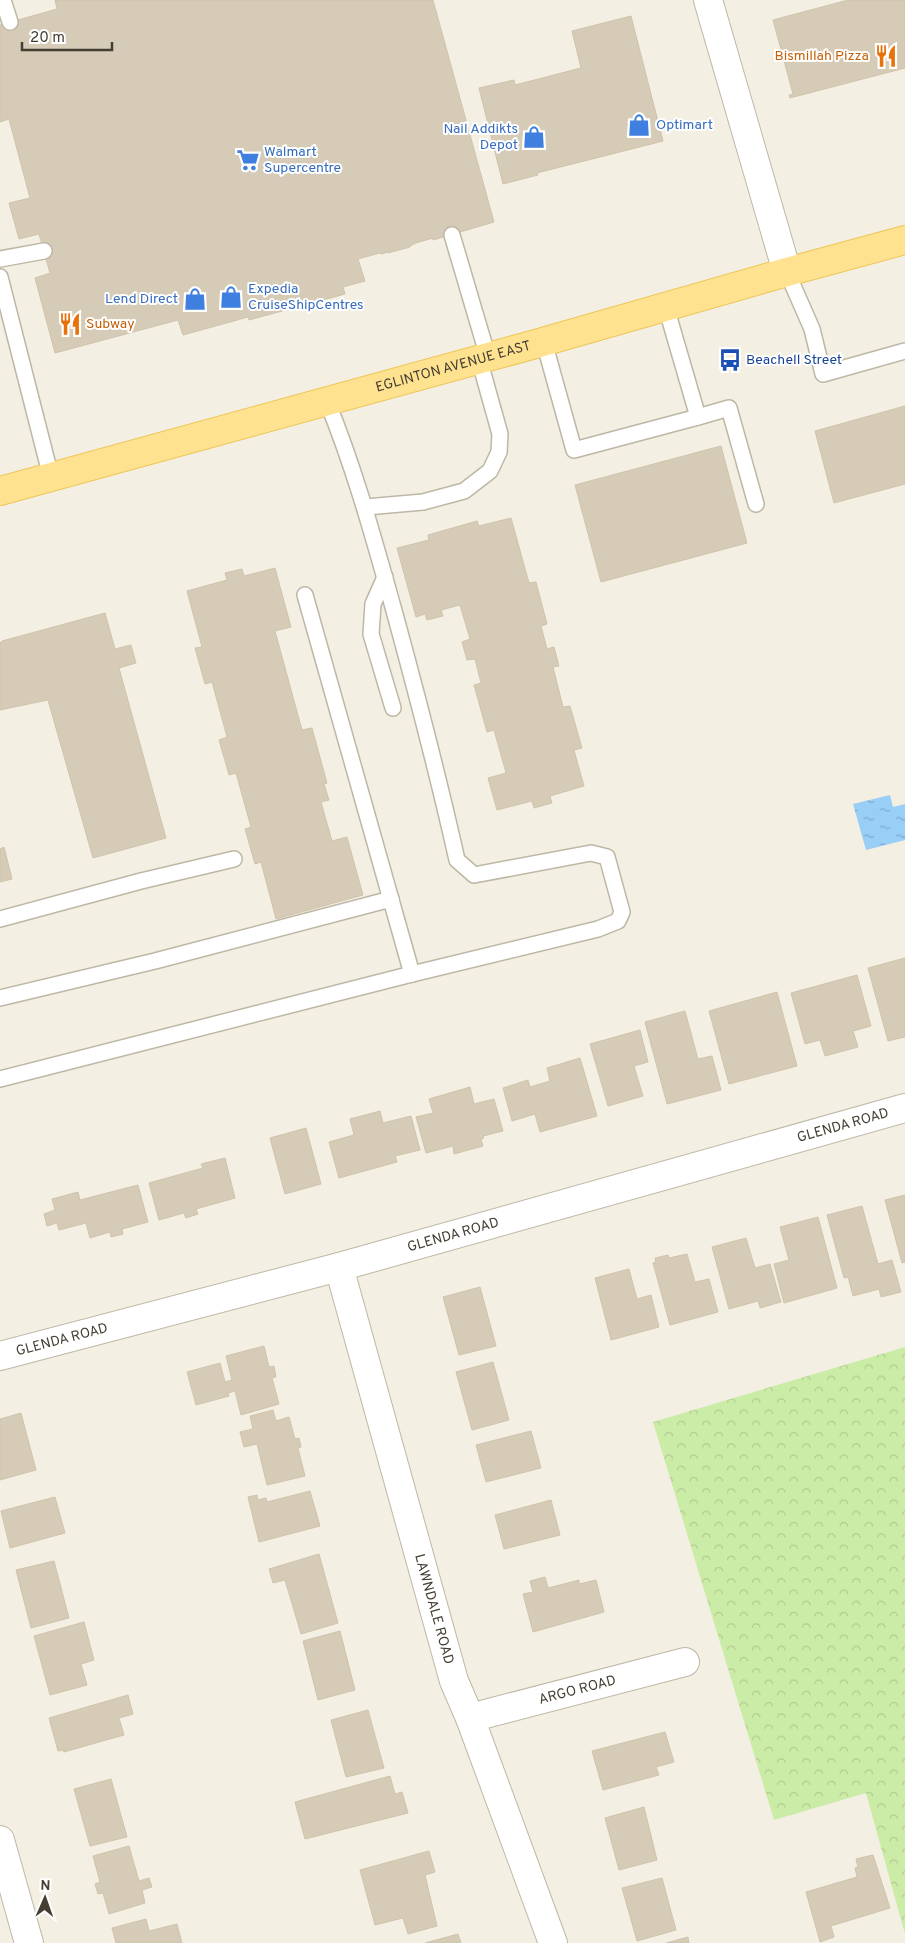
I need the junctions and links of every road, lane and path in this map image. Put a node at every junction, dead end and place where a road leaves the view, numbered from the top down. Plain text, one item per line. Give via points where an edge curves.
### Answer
1 (3, 0) edge
2 (708, 0) edge
3 (10, 22) dead end
4 (452, 234) dead end
5 (905, 240) edge
6 (44, 251) dead end
7 (0, 260) edge
8 (787, 272) junction
9 (0, 277) edge
10 (666, 307) junction
11 (544, 342) junction
12 (905, 351) edge
13 (483, 358) junction
14 (327, 401) junction
15 (698, 417) junction
16 (52, 477) junction
17 (0, 491) edge
18 (756, 504) dead end
19 (366, 507) junction
20 (385, 577) junction
21 (305, 595) dead end
22 (393, 708) dead end
23 (234, 860) dead end
24 (391, 899) junction
25 (0, 919) edge
26 (412, 974) junction
27 (0, 998) edge
28 (0, 1079) edge
29 (905, 1108) edge
30 (339, 1266) junction
31 (0, 1356) edge
32 (685, 1662) dead end
33 (470, 1718) junction
34 (0, 1840) edge
35 (29, 1943) edge
36 (553, 1943) edge

1 - 3 lane
2 - 8 street
4 - 13 lane
5 - 8 main road, EGLINTON AVENUE EAST
6 - 7 lane
8 - 10 main road, EGLINTON AVENUE EAST
8 - 12 lane via 812,329 823,374
9 - 16 lane
10 - 11 main road, EGLINTON AVENUE EAST
10 - 15 lane
11 - 13 main road, EGLINTON AVENUE EAST
11 - 15 lane via 574,450
13 - 14 main road, EGLINTON AVENUE EAST
13 - 19 lane via 500,434 499,452 490,471 464,491 423,502
14 - 16 main road, EGLINTON AVENUE EAST
14 - 19 lane
15 - 18 lane via 729,408
16 - 17 main road, EGLINTON AVENUE EAST
19 - 20 lane
20 - 22 lane via 373,604 372,634
20 - 26 lane via 426,726 457,860 474,875 591,853 607,858 622,912 618,921 598,929
21 - 24 lane
23 - 25 lane
24 - 26 lane
24 - 27 lane
26 - 28 lane
29 - 30 street, GLENDA ROAD
30 - 31 street, GLENDA ROAD
30 - 33 street, LAWNDALE ROAD via 454,1681
32 - 33 street, ARGO ROAD
33 - 36 street, LAWNDALE ROAD
34 - 35 street

